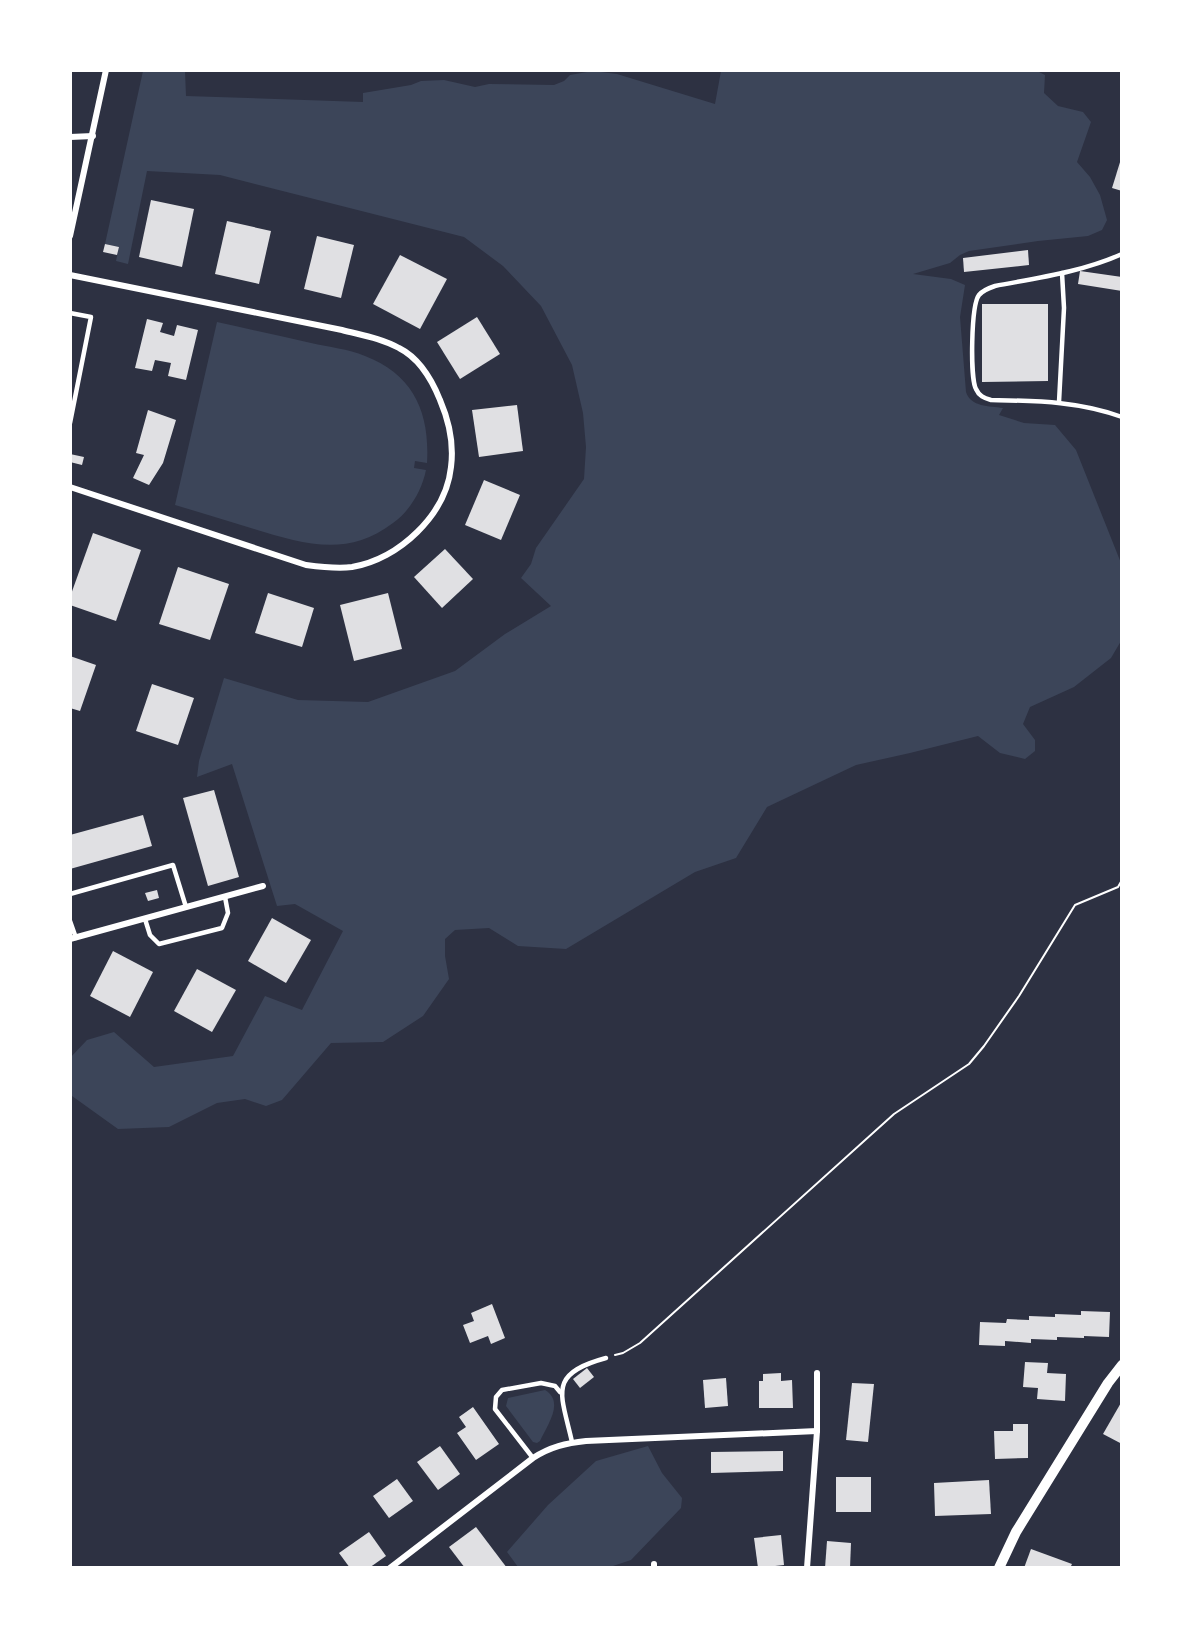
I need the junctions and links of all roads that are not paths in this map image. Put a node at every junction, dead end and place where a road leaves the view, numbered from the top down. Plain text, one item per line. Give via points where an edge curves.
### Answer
1 (106, 70) edge
2 (93, 136) junction
3 (70, 137) edge
4 (70, 236) edge
5 (1122, 254) edge
6 (1062, 273) junction
7 (70, 275) edge
8 (70, 313) edge
9 (1059, 402) junction
10 (1122, 417) edge
11 (70, 423) edge
12 (70, 488) edge
13 (263, 886) dead end
14 (70, 894) edge
15 (225, 897) junction
16 (186, 907) junction
17 (145, 919) junction
18 (70, 921) edge
19 (73, 938) edge
20 (606, 1358) road end
21 (1122, 1365) edge
22 (817, 1373) dead end
23 (560, 1392) junction
24 (817, 1431) junction
25 (572, 1442) junction
26 (533, 1458) junction
27 (390, 1568) edge
28 (807, 1568) edge
29 (999, 1568) edge

1 - 2 street
2 - 3 street
2 - 4 street
5 - 6 lane
6 - 9 lane
6 - 9 lane via 986,290 975,303 973,334 974,387 983,398
7 - 12 street via 342,330 400,348 425,371 436,391 452,450 445,492 425,524 396,549 352,567 306,565
8 - 11 lane via 92,317
9 - 10 lane
13 - 15 street
14 - 16 lane via 173,864
15 - 16 street
15 - 17 lane via 228,913 222,928 159,944 150,935
16 - 17 street
17 - 19 street
18 - 19 lane
20 - 23 lane via 573,1370
21 - 29 street via 1016,1532
22 - 24 street
23 - 25 lane
23 - 26 lane via 555,1386 541,1383 502,1390 496,1397 495,1409
24 - 25 street
24 - 28 street
25 - 26 street
26 - 27 street

